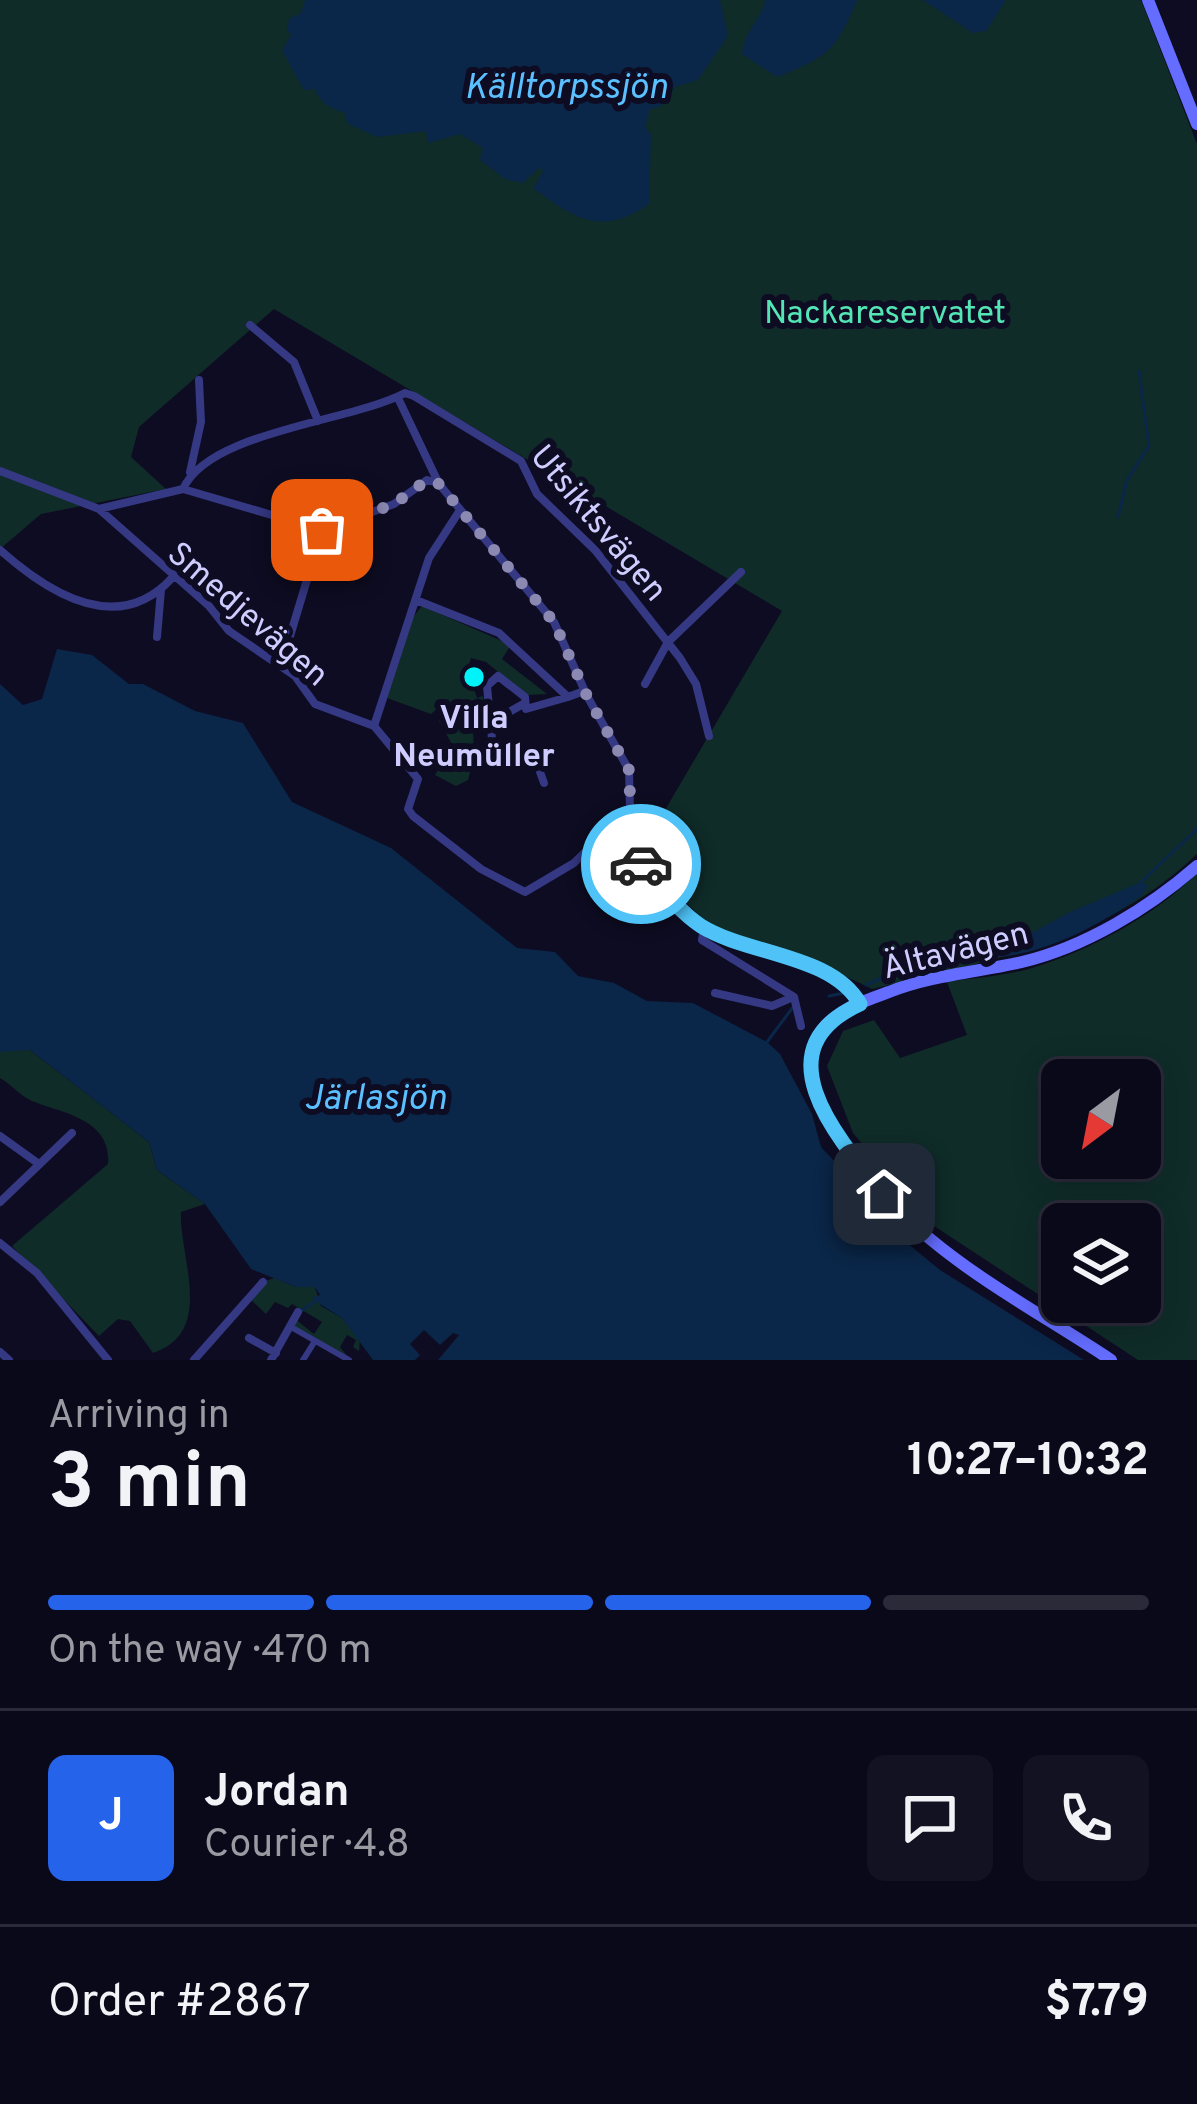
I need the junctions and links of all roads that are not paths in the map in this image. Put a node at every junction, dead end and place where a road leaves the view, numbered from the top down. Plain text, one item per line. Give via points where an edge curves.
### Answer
1 (1148, 0) edge
2 (1197, 124) edge
3 (250, 325) dead end
4 (199, 380) dead end
5 (398, 398) junction
6 (318, 421) junction
7 (0, 471) edge
8 (190, 472) junction
9 (439, 484) junction
10 (183, 489) junction
11 (99, 509) junction
12 (460, 510) junction
13 (322, 530) junction
14 (0, 550) edge
15 (741, 572) dead end
16 (172, 578) junction
17 (161, 589) junction
18 (416, 600) junction
19 (157, 637) dead end
20 (668, 642) junction
21 (281, 666) junction
22 (645, 684) dead end
23 (584, 691) junction
24 (568, 697) junction
25 (526, 706) junction
26 (490, 723) junction
27 (374, 726) junction
28 (709, 736) dead end
29 (544, 783) dead end
30 (632, 848) junction
31 (1197, 866) edge
32 (704, 928) junction
33 (715, 993) dead end
34 (794, 997) junction
35 (860, 1004) junction
36 (801, 1026) dead end
37 (72, 1133) dead end
38 (0, 1136) edge
39 (39, 1164) junction
40 (0, 1202) edge
41 (0, 1243) edge
42 (263, 1282) dead end
43 (298, 1312) dead end
44 (291, 1328) junction
45 (248, 1338) dead end
46 (315, 1341) junction
47 (331, 1351) junction
48 (0, 1352) edge
49 (274, 1356) edge
50 (9, 1360) edge
51 (108, 1360) edge
52 (194, 1360) edge
53 (289, 1360) edge
54 (303, 1360) edge
55 (326, 1360) edge
56 (349, 1360) edge
57 (1111, 1360) edge

1 - 2 main road
3 - 6 street via 294,362
4 - 8 street via 202,412
5 - 6 street
5 - 9 street
5 - 20 street, Utsiktsvägen via 414,396 517,457 537,494 595,550
6 - 8 street
7 - 11 street
8 - 10 street
9 - 12 street
9 - 13 street via 427,480 394,504
10 - 11 street
10 - 13 street
11 - 16 street, Smedjevägen
12 - 18 street via 429,558
12 - 23 street via 543,602
13 - 21 street
14 - 17 street via 48,591 88,605
15 - 20 street
16 - 17 street
16 - 21 street, Smedjevägen
17 - 19 street
18 - 24 street via 499,633
18 - 27 street
20 - 22 street
20 - 28 street, Utsiktsvägen via 696,684
21 - 27 street, Smedjevägen via 315,704
23 - 24 street
23 - 30 street via 629,770
24 - 25 street
25 - 26 street
25 - 26 street via 509,682 491,678
26 - 29 street via 500,752 536,761
27 - 30 street, Smedjevägen via 418,779 408,809 413,817 514,887 531,890 594,843
30 - 32 street
31 - 35 main road, Ältavägen via 1150,903 1050,953
32 - 34 street via 708,948 730,953
32 - 35 street via 841,980
33 - 34 street via 772,1006
34 - 36 street
35 - 57 main road, Ältavägen via 826,1025 813,1051 817,1095 835,1134 926,1236
37 - 39 street
38 - 39 street
39 - 40 street
41 - 51 street via 37,1274
42 - 52 street
43 - 44 street
44 - 46 street
44 - 49 street
45 - 49 street
46 - 47 street
46 - 54 street
47 - 55 street
47 - 56 street
48 - 50 street
49 - 53 street

